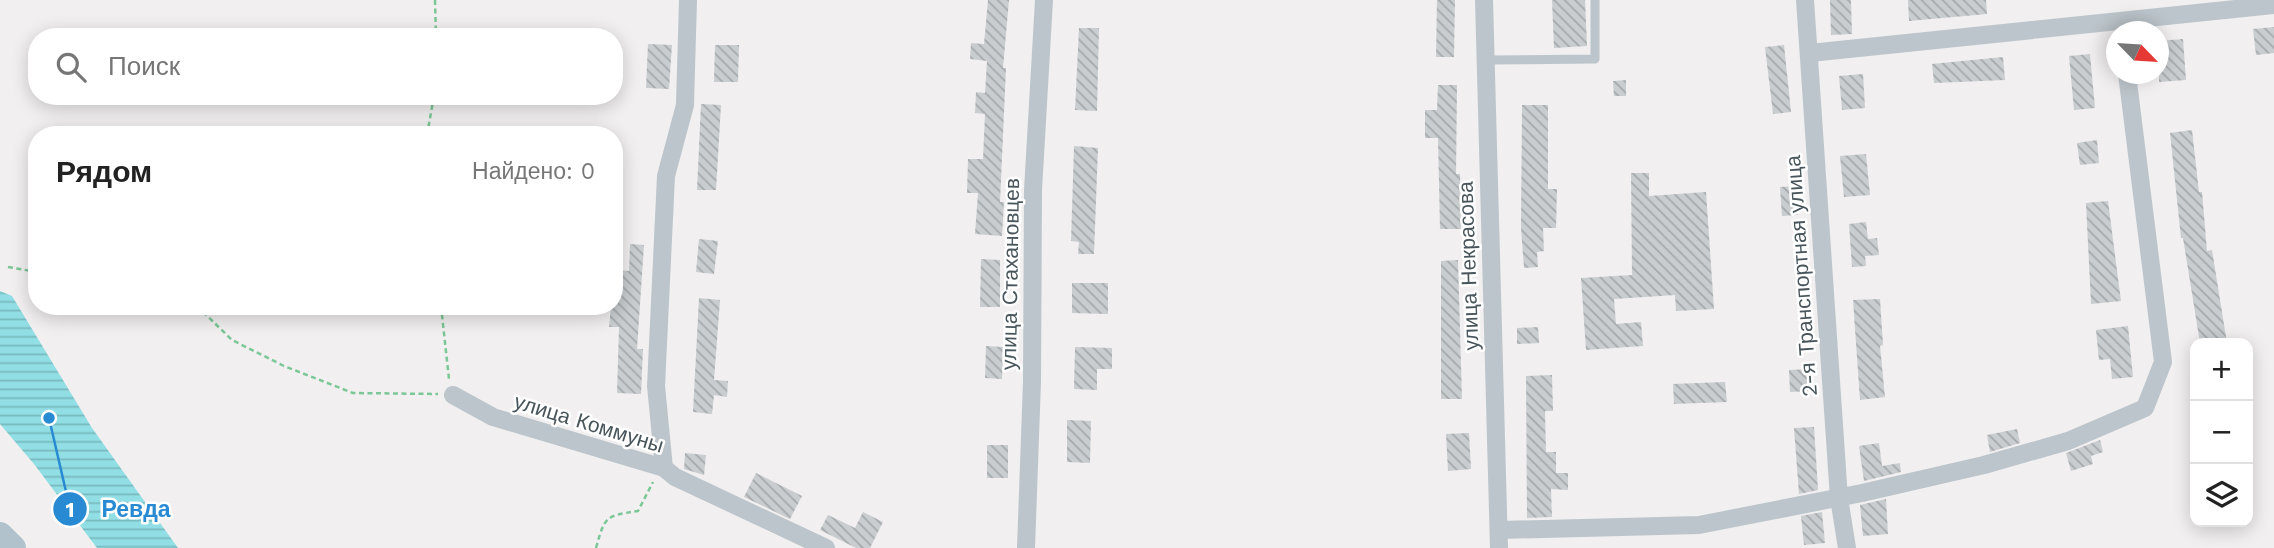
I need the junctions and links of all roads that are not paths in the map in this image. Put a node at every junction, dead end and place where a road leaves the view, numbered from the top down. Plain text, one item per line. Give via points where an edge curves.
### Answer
1 (688, 0) edge
2 (1044, 0) edge
3 (1484, 0) edge
4 (1595, 0) edge
5 (1805, 0) edge
6 (2274, 5) edge
7 (2157, 21) edge
8 (2106, 27) edge
9 (1810, 54) junction
10 (1483, 60) junction
11 (2128, 84) edge
12 (453, 395) road end
13 (663, 468) junction
14 (1839, 498) junction
15 (1500, 530) junction
16 (0, 535) edge
17 (13, 548) edge
18 (826, 548) edge
19 (1026, 548) edge
20 (1499, 548) edge
21 (1847, 548) edge

1 - 13 street via 685,105 666,176 656,386
2 - 19 street, улица Стахановцев via 1033,190
3 - 10 street, улица Некрасова
4 - 10 lane via 1595,60
5 - 9 street, 2-я Транспортная улица
6 - 7 street
8 - 9 street
9 - 14 street, 2-я Транспортная улица
10 - 15 street, улица Некрасова
11 - 14 street via 2163,362 2145,408 2068,441
12 - 13 street, улица Коммуны via 493,417
13 - 18 street, улица Коммуны
14 - 15 street via 1699,525
14 - 21 street, 2-я Транспортная улица
15 - 20 street
16 - 17 main road

